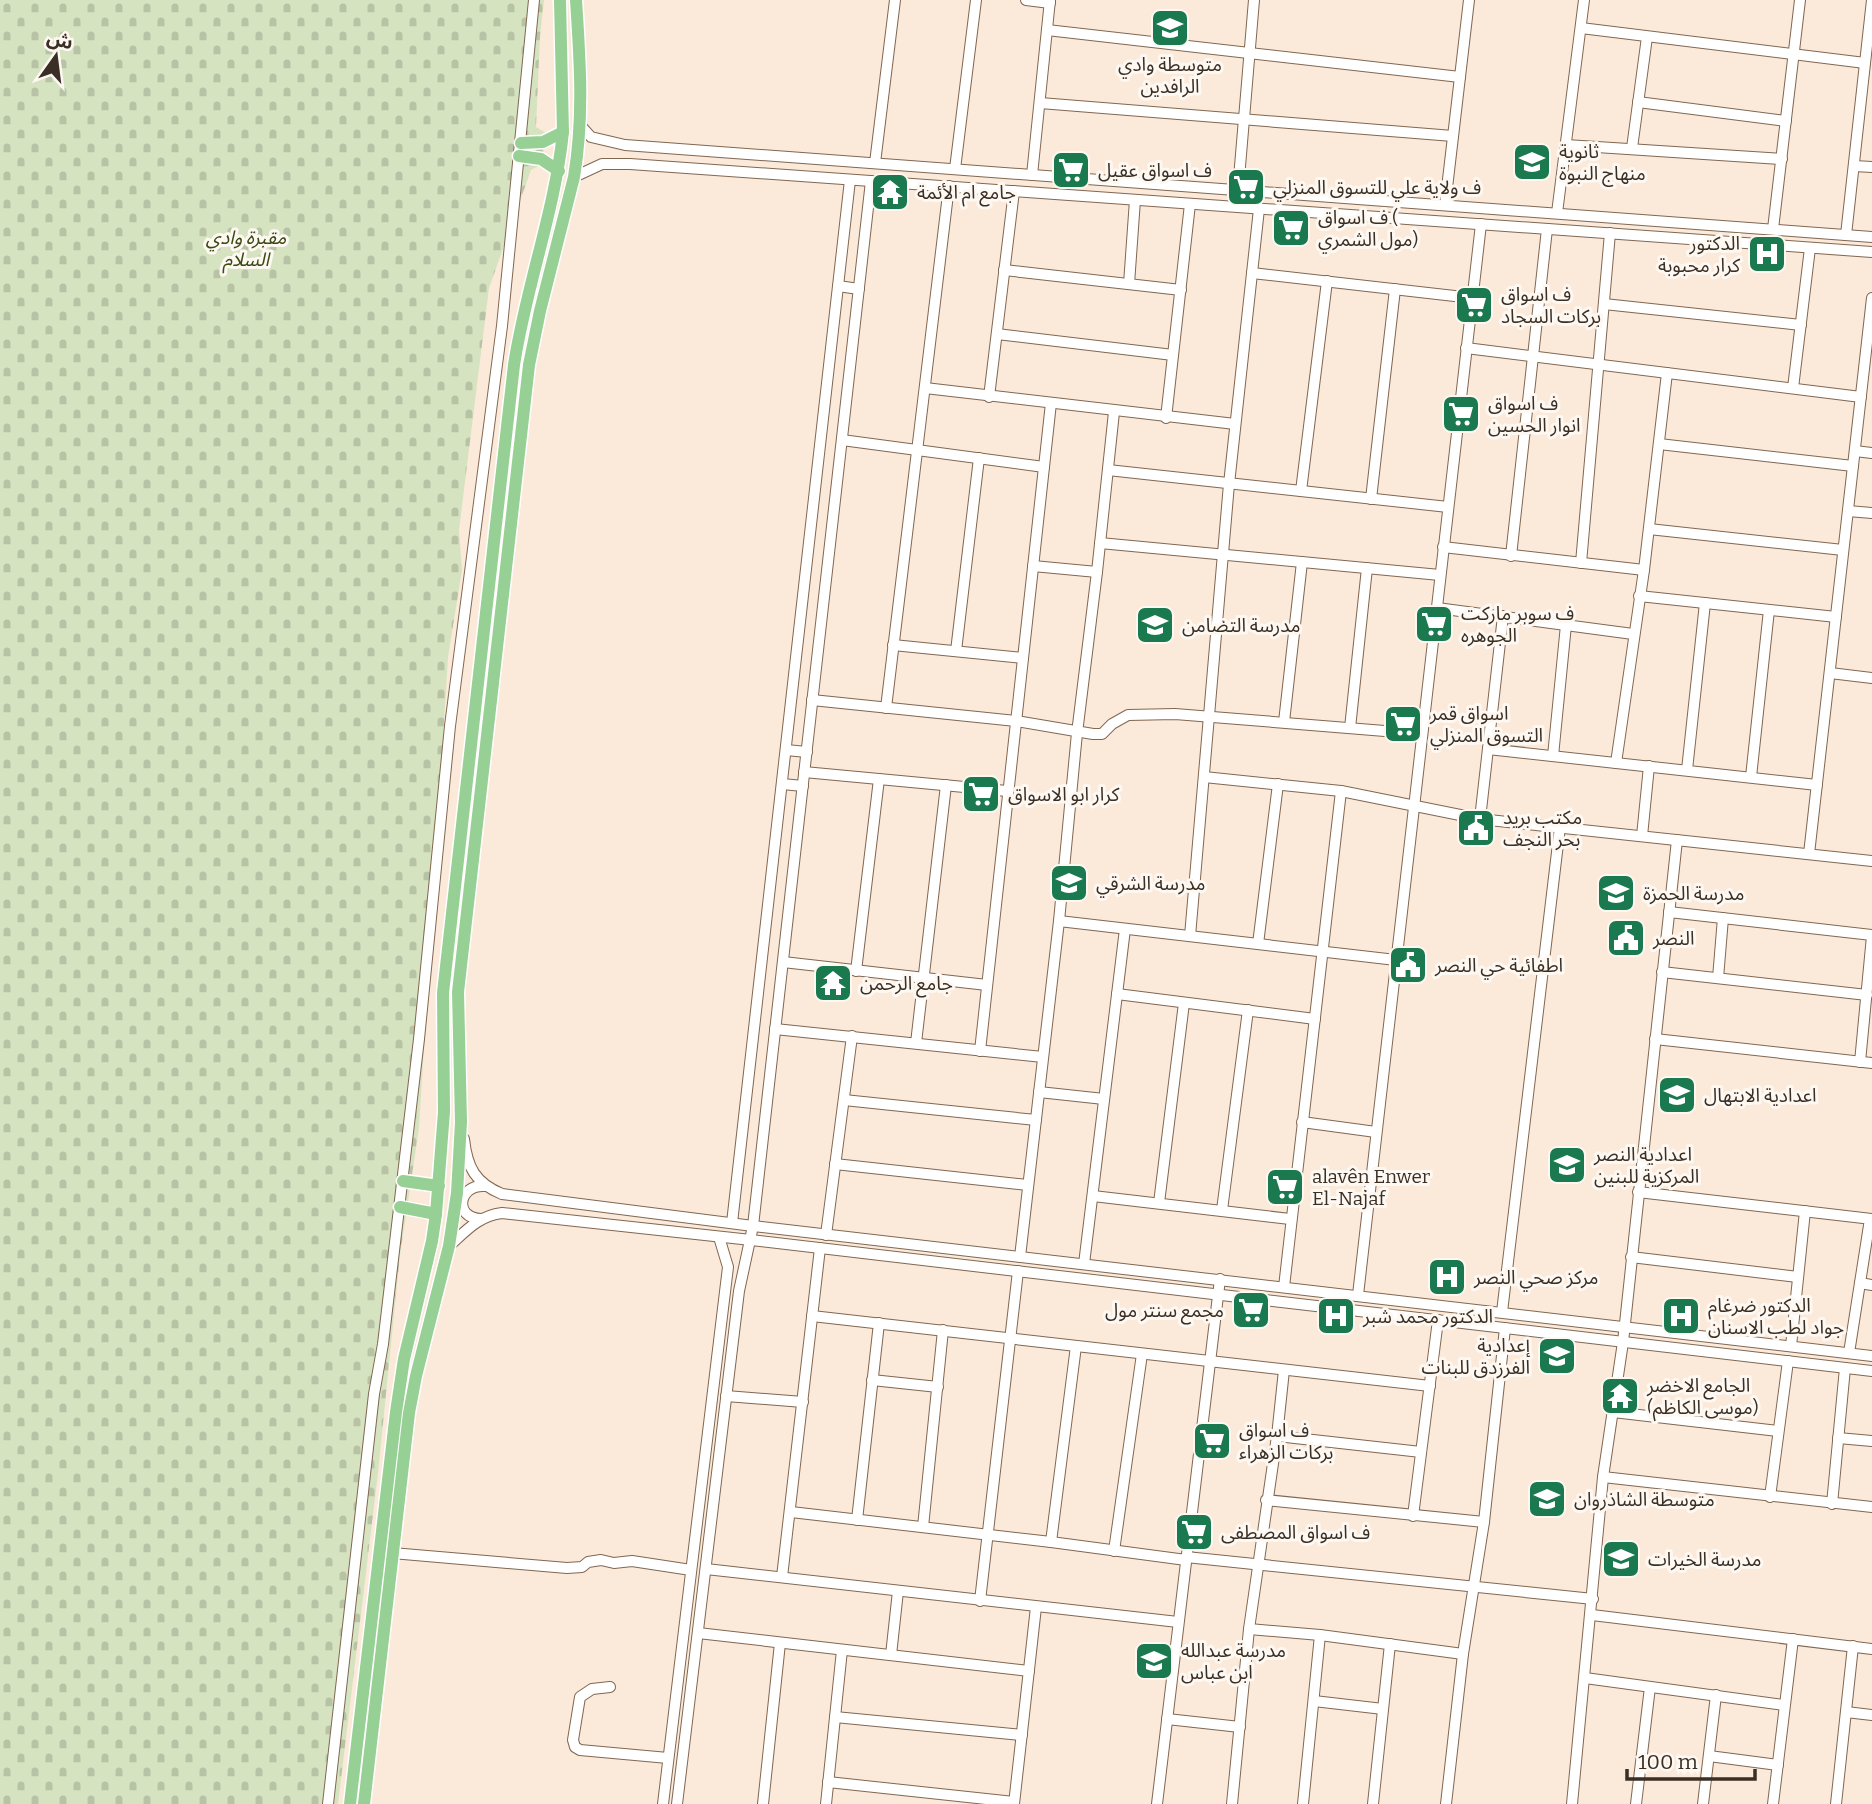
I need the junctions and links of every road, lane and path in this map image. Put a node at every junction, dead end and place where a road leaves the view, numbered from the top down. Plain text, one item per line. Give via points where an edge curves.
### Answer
1 (534, 0) edge
2 (560, 0) edge
3 (895, 0) edge
4 (976, 0) edge
5 (1026, 0) edge
6 (1254, 0) edge
7 (1469, 0) edge
8 (1584, 0) edge
9 (1800, 0) edge
10 (1050, 1) edge
11 (576, 6) edge
12 (1872, 7) edge
13 (561, 14) junction
14 (1581, 28) junction
15 (1047, 30) junction
16 (1647, 37) junction
17 (1249, 53) junction
18 (1794, 55) junction
19 (1865, 63) junction
20 (1460, 77) junction
21 (1638, 102) junction
22 (1040, 103) junction
23 (1244, 119) junction
24 (1786, 121) junction
25 (580, 127) junction
26 (563, 132) junction
27 (1453, 136) junction
28 (599, 140) junction
29 (1566, 145) junction
30 (1632, 148) junction
31 (520, 149) junction
32 (1782, 159) junction
33 (875, 163) junction
34 (597, 166) junction
35 (1853, 166) junction
36 (1872, 167) edge
37 (955, 169) junction
38 (559, 171) junction
39 (1032, 175) junction
40 (575, 177) junction
41 (850, 180) junction
42 (871, 181) junction
43 (1108, 181) junction
44 (1153, 184) junction
45 (949, 186) junction
46 (1238, 190) junction
47 (1014, 191) junction
48 (1106, 198) junction
49 (1135, 200) junction
50 (1151, 201) junction
51 (1190, 204) junction
52 (1445, 205) junction
53 (1259, 209) junction
54 (1557, 214) junction
55 (1668, 222) junction
56 (1480, 224) junction
57 (1705, 224) junction
58 (1547, 229) junction
59 (1773, 229) junction
60 (1610, 233) junction
61 (1846, 234) junction
62 (1666, 237) junction
63 (1872, 237) edge
64 (1703, 240) junction
65 (1810, 248) junction
66 (1872, 252) edge
67 (534, 270) junction
68 (1004, 270) junction
69 (549, 273) junction
70 (1252, 273) junction
71 (1327, 281) junction
72 (1129, 284) junction
73 (838, 286) junction
74 (859, 289) junction
75 (1395, 289) junction
76 (1181, 290) junction
77 (1472, 298) junction
78 (1872, 298) edge
79 (527, 300) junction
80 (541, 304) junction
81 (1604, 304) junction
82 (1801, 325) junction
83 (997, 334) junction
84 (1466, 348) junction
85 (1173, 355) junction
86 (1533, 356) junction
87 (1598, 365) junction
88 (1667, 373) junction
89 (925, 388) junction
90 (1793, 388) junction
91 (989, 397) junction
92 (1861, 397) junction
93 (1051, 403) junction
94 (1114, 412) junction
95 (1166, 418) junction
96 (1235, 424) junction
97 (842, 440) junction
98 (1659, 444) junction
99 (917, 450) junction
100 (1855, 451) junction
101 (1872, 453) edge
102 (979, 458) junction
103 (1853, 466) junction
104 (1044, 467) junction
105 (1108, 470) junction
106 (1229, 484) junction
107 (1301, 491) junction
108 (1371, 499) junction
109 (1448, 507) junction
110 (1848, 511) junction
111 (1872, 513) edge
112 (1649, 529) junction
113 (1100, 543) junction
114 (1444, 547) junction
115 (1843, 550) junction
116 (1223, 555) junction
117 (1511, 556) junction
118 (1302, 562) junction
119 (1581, 563) junction
120 (1033, 566) junction
121 (1367, 568) junction
122 (1644, 570) junction
123 (1097, 572) junction
124 (1440, 575) junction
125 (1639, 596) junction
126 (1705, 603) junction
127 (1437, 608) junction
128 (1769, 610) junction
129 (1503, 616) junction
130 (1836, 617) junction
131 (1566, 625) junction
132 (1633, 634) junction
133 (893, 645) junction
134 (956, 651) junction
135 (1023, 658) junction
136 (1830, 673) junction
137 (1872, 678) edge
138 (812, 700) junction
139 (886, 708) junction
140 (1209, 717) junction
141 (1016, 721) junction
142 (1284, 722) junction
143 (1350, 728) junction
144 (1077, 733) junction
145 (1422, 734) junction
146 (1488, 749) junction
147 (786, 750) junction
148 (807, 752) junction
149 (1552, 756) junction
150 (1616, 763) junction
151 (1649, 766) junction
152 (1687, 770) junction
153 (804, 772) junction
154 (1751, 776) junction
155 (1204, 778) junction
156 (879, 779) junction
157 (782, 784) junction
158 (1278, 784) junction
159 (946, 785) junction
160 (1817, 785) junction
161 (803, 786) junction
162 (1007, 791) junction
163 (1341, 792) junction
164 (1414, 807) junction
165 (1480, 818) junction
166 (1560, 827) junction
167 (1642, 836) junction
168 (1677, 840) junction
169 (1809, 855) junction
170 (1872, 861) edge
171 (1669, 912) junction
172 (1723, 918) junction
173 (1059, 921) junction
174 (1125, 929) junction
175 (1190, 936) junction
176 (1872, 936) edge
177 (1258, 944) junction
178 (1324, 952) junction
179 (1396, 960) junction
180 (783, 961) junction
181 (856, 971) junction
182 (1662, 972) junction
183 (923, 977) junction
184 (1718, 978) junction
185 (987, 985) junction
186 (1117, 994) junction
187 (1867, 995) junction
188 (1184, 1003) junction
189 (1248, 1010) junction
190 (1315, 1018) junction
191 (775, 1029) junction
192 (852, 1036) junction
193 (1655, 1039) junction
194 (443, 1043) junction
195 (458, 1043) junction
196 (916, 1044) junction
197 (980, 1051) junction
198 (1043, 1057) junction
199 (1860, 1062) junction
200 (1872, 1063) edge
201 (459, 1075) junction
202 (444, 1078) junction
203 (1039, 1092) junction
204 (1104, 1099) junction
205 (844, 1100) junction
206 (1036, 1120) junction
207 (461, 1122) junction
208 (1302, 1122) junction
209 (1376, 1132) junction
210 (835, 1164) junction
211 (403, 1181) junction
212 (1028, 1185) junction
213 (439, 1186) junction
214 (485, 1186) junction
215 (1638, 1192) junction
216 (1093, 1196) junction
217 (1159, 1203) junction
218 (400, 1207) junction
219 (1222, 1210) junction
220 (1805, 1211) junction
221 (436, 1214) junction
222 (481, 1219) junction
223 (1290, 1219) junction
224 (1871, 1219) edge
225 (732, 1223) junction
226 (753, 1226) junction
227 (826, 1234) junction
228 (719, 1237) junction
229 (751, 1240) junction
230 (880, 1241) junction
231 (449, 1246) junction
232 (820, 1248) junction
233 (879, 1255) junction
234 (1020, 1256) junction
235 (1631, 1257) junction
236 (1084, 1264) junction
237 (1018, 1271) junction
238 (1798, 1277) junction
239 (1206, 1278) junction
240 (1220, 1279) junction
241 (1242, 1282) junction
242 (1860, 1283) junction
243 (1872, 1284) edge
244 (1284, 1287) junction
245 (1203, 1292) junction
246 (1218, 1294) junction
247 (1358, 1295) junction
248 (1241, 1297) junction
249 (1502, 1312) junction
250 (813, 1316) junction
251 (1438, 1320) junction
252 (879, 1323) junction
253 (1602, 1324) junction
254 (412, 1325) junction
255 (1624, 1327) junction
256 (1505, 1328) junction
257 (1644, 1329) junction
258 (943, 1330) junction
259 (427, 1331) junction
260 (1011, 1338) junction
261 (1600, 1339) junction
262 (1623, 1342) junction
263 (1642, 1344) junction
264 (1076, 1346) junction
265 (1791, 1346) junction
266 (1849, 1353) junction
267 (1142, 1354) junction
268 (1872, 1356) edge
269 (404, 1359) junction
270 (1788, 1361) junction
271 (1211, 1362) junction
272 (418, 1366) junction
273 (1845, 1368) junction
274 (1284, 1370) junction
275 (1872, 1371) edge
276 (872, 1380) junction
277 (1430, 1386) junction
278 (938, 1387) junction
279 (726, 1396) junction
280 (803, 1402) junction
281 (1613, 1412) junction
282 (1778, 1431) junction
283 (1277, 1436) junction
284 (1838, 1438) junction
285 (1872, 1441) edge
286 (1421, 1452) junction
287 (1603, 1477) junction
288 (1770, 1496) junction
289 (1266, 1500) junction
290 (1832, 1504) junction
291 (1872, 1507) edge
292 (791, 1512) junction
293 (1413, 1516) junction
294 (857, 1520) junction
295 (1484, 1521) junction
296 (923, 1527) junction
297 (988, 1535) junction
298 (1051, 1542) junction
299 (1114, 1551) junction
300 (392, 1553) junction
301 (1186, 1559) junction
302 (1258, 1565) junction
303 (706, 1569) junction
304 (691, 1570) junction
305 (782, 1577) junction
306 (1473, 1587) junction
307 (898, 1591) junction
308 (1593, 1599) junction
309 (980, 1601) junction
310 (1036, 1607) junction
311 (1591, 1615) junction
312 (1178, 1622) junction
313 (1249, 1629) junction
314 (698, 1633) junction
315 (1320, 1635) junction
316 (1793, 1639) junction
317 (780, 1643) junction
318 (1391, 1644) junction
319 (1853, 1646) junction
320 (1872, 1649) edge
321 (842, 1650) junction
322 (1463, 1654) junction
323 (891, 1655) junction
324 (1029, 1671) junction
325 (1585, 1678) junction
326 (610, 1687) dead end
327 (1650, 1687) junction
328 (1716, 1695) junction
329 (1314, 1701) junction
330 (1784, 1705) junction
331 (1383, 1709) junction
332 (1846, 1712) junction
333 (1872, 1715) edge
334 (835, 1717) junction
335 (1167, 1719) junction
336 (1240, 1727) junction
337 (1022, 1735) junction
338 (1709, 1756) junction
339 (668, 1758) junction
340 (1778, 1765) junction
341 (828, 1782) junction
342 (1014, 1803) edge
343 (328, 1804) edge
344 (349, 1804) edge
345 (364, 1804) edge
346 (663, 1804) edge
347 (677, 1804) edge
348 (763, 1804) edge
349 (826, 1804) edge
350 (1157, 1804) edge
351 (1232, 1804) edge
352 (1303, 1804) edge
353 (1373, 1804) edge
354 (1446, 1804) edge
355 (1572, 1804) edge
356 (1636, 1804) edge
357 (1703, 1804) edge
358 (1773, 1804) edge
359 (1836, 1804) edge

1 - 31 street
2 - 13 main road
3 - 33 street
4 - 37 street
5 - 10 street
6 - 17 street
7 - 20 street
8 - 14 street
9 - 18 street
10 - 15 street
11 - 13 main road
11 - 25 main road
12 - 19 street
13 - 26 main road
14 - 16 street
14 - 29 street
15 - 17 street
15 - 22 street
16 - 18 street
16 - 21 street
17 - 20 street
17 - 23 street
18 - 19 street
18 - 24 street
19 - 35 street
20 - 27 street
21 - 24 street
21 - 30 street
22 - 23 street
22 - 39 street
23 - 27 street
23 - 46 street
24 - 32 street
25 - 28 street
25 - 40 main road
26 - 31 main road
26 - 38 main road
27 - 52 street
28 - 33 street
28 - 34 street via 587,142 581,154 586,163
29 - 30 street
29 - 54 street
30 - 32 street
31 - 38 main road
31 - 211 street via 450,726
32 - 59 street
33 - 37 street
34 - 40 street
34 - 41 street via 614,163
35 - 36 street
35 - 61 street
37 - 39 street
38 - 67 main road
39 - 43 street
40 - 69 main road
41 - 42 street
41 - 73 street
42 - 45 street
42 - 74 street
43 - 44 street
43 - 48 street via 1113,192
44 - 46 street
44 - 50 street via 1146,194
45 - 47 street
45 - 89 street
46 - 52 street
47 - 48 street
47 - 68 street
48 - 49 street
49 - 50 street
49 - 72 street
50 - 51 street
51 - 53 street
51 - 76 street
52 - 54 street
53 - 56 street
53 - 70 street
54 - 55 street
55 - 57 street
55 - 62 street via 1672,231
56 - 58 street
56 - 77 street
57 - 59 street
57 - 64 street via 1699,229
58 - 60 street
58 - 86 street
59 - 61 street
60 - 62 street
60 - 81 street
61 - 63 street
62 - 64 street
64 - 65 street
65 - 66 street
65 - 82 street
67 - 69 main road via 539,275
67 - 79 main road
68 - 72 street
68 - 83 street
69 - 80 main road
70 - 71 street
70 - 96 street
71 - 75 street
71 - 107 street
72 - 76 street
73 - 74 street
73 - 147 street
74 - 97 street
75 - 77 street
75 - 108 street
76 - 85 street
77 - 84 street
78 - 92 street
79 - 80 main road via 537,298
79 - 194 main road via 514,365 492,557 443,993
80 - 195 main road via 525,396 458,992
81 - 82 street
81 - 87 street
82 - 90 street
83 - 85 street
83 - 91 street
84 - 86 street
84 - 109 street
85 - 95 street
86 - 87 street
86 - 117 street
87 - 88 street
87 - 119 street
88 - 90 street
88 - 98 street
89 - 91 street
89 - 99 street
90 - 92 street
91 - 93 street
92 - 100 street
93 - 94 street
93 - 104 street
94 - 95 street
94 - 105 street
95 - 96 street
96 - 106 street
97 - 99 street
97 - 138 street
98 - 103 street
98 - 112 street
99 - 102 street
99 - 133 street
100 - 101 street
100 - 103 street
102 - 104 street
102 - 134 street
103 - 110 street
104 - 120 street
105 - 106 street
105 - 113 street
106 - 107 street
106 - 116 street
107 - 108 street
108 - 109 street
109 - 114 street
110 - 111 street
110 - 115 street
112 - 115 street
112 - 122 street
113 - 116 street
113 - 123 street
114 - 117 street
114 - 124 street
115 - 130 street
116 - 118 street
116 - 140 street
117 - 119 street
118 - 121 street
118 - 142 street
119 - 122 street
120 - 123 street
120 - 135 street
121 - 124 street
121 - 143 street
122 - 125 street
123 - 144 street
124 - 127 street
125 - 126 street
125 - 132 street
126 - 128 street
126 - 152 street
127 - 129 street
127 - 145 street
128 - 130 street
128 - 154 street
129 - 131 street
129 - 146 street
130 - 136 street
131 - 132 street
131 - 149 street
132 - 150 street
133 - 134 street
133 - 139 street
134 - 135 street
135 - 141 street
136 - 137 street
136 - 160 street
138 - 139 street
138 - 148 street
139 - 141 street
140 - 142 street
140 - 144 street via 1128,715 1102,734
140 - 155 street
141 - 144 street
141 - 162 street
142 - 143 street
143 - 145 street
144 - 173 street
145 - 164 street
146 - 149 street
146 - 165 street
147 - 148 street
147 - 157 street
148 - 153 street
149 - 150 street
150 - 151 street
151 - 152 street
151 - 167 street
152 - 154 street
153 - 156 street
153 - 161 street
154 - 160 street
155 - 158 street
155 - 175 street
156 - 159 street
156 - 181 street
157 - 161 street
157 - 225 street
158 - 163 street
158 - 177 street
159 - 162 street
159 - 183 street
160 - 169 street
161 - 180 street
162 - 185 street
163 - 164 street
163 - 178 street
164 - 165 street
164 - 179 street
165 - 166 street
166 - 167 street
166 - 249 street
167 - 168 street
168 - 169 street
168 - 171 street
169 - 170 street
171 - 172 street
171 - 182 street
172 - 176 street
172 - 184 street
173 - 174 street
173 - 198 street
174 - 175 street
174 - 186 street
175 - 177 street
176 - 187 street
177 - 178 street
178 - 179 street
178 - 190 street
179 - 209 street
180 - 181 street
180 - 191 street
181 - 183 street
182 - 184 street
182 - 193 street
183 - 185 street
183 - 196 street
184 - 187 street
185 - 197 street
186 - 188 street
186 - 204 street
187 - 199 street
188 - 189 street
188 - 217 street
189 - 190 street
189 - 219 street
190 - 208 street
191 - 192 street
191 - 226 street
192 - 196 street
192 - 205 street
193 - 199 street
193 - 215 street
194 - 195 main road via 449,1047
194 - 202 main road
195 - 201 main road
196 - 197 street
197 - 198 street
198 - 203 street
199 - 200 street
201 - 202 main road via 449,1072
201 - 207 main road
202 - 213 main road
203 - 204 street
203 - 206 street
204 - 216 street
205 - 206 street
205 - 210 street
206 - 212 street
207 - 214 street via 468,1166
207 - 231 main road
208 - 209 street
208 - 223 street
209 - 247 street
210 - 212 street
210 - 227 street
211 - 213 main road
211 - 218 street
212 - 234 street
213 - 221 main road
214 - 222 street via 466,1191 462,1202 469,1217
214 - 225 street via 502,1194
215 - 220 street
215 - 235 street
216 - 217 street
216 - 236 street
217 - 219 street
218 - 221 main road
218 - 343 street
219 - 223 street
220 - 224 street
220 - 238 street
221 - 254 main road
222 - 228 street via 502,1213
222 - 231 street
223 - 244 street
224 - 242 street
225 - 226 street
226 - 227 street
226 - 229 street
227 - 230 street
228 - 229 street
228 - 304 street via 727,1267
229 - 232 street
229 - 279 street via 739,1291
230 - 233 street
230 - 234 street
231 - 259 main road
232 - 233 street
232 - 250 street
233 - 237 street
234 - 236 street
235 - 238 street
235 - 255 street
236 - 239 street
237 - 245 street
237 - 260 street
238 - 265 street
239 - 240 street
239 - 245 street via 1209,1286
240 - 241 street
240 - 246 street
241 - 244 street
241 - 248 street via 1237,1289
242 - 243 street
242 - 266 street
244 - 247 street
245 - 246 street
246 - 248 street
246 - 271 street
247 - 249 street
248 - 251 street
249 - 253 street
250 - 252 street
250 - 280 street
251 - 256 street
251 - 277 street
252 - 258 street
252 - 276 street
253 - 255 street
253 - 261 street via 1606,1333
254 - 259 main road via 419,1334
254 - 269 main road
255 - 257 street
255 - 262 street
256 - 261 street
256 - 295 street
257 - 263 street via 1639,1336
257 - 265 street
258 - 260 street
258 - 278 street
259 - 272 main road
260 - 264 street
260 - 297 street
261 - 262 street
262 - 263 street
262 - 281 street
263 - 270 street
264 - 267 street
264 - 298 street
265 - 266 street
266 - 268 street
267 - 271 street
267 - 299 street
269 - 272 main road via 411,1357
269 - 344 main road
270 - 273 street
270 - 282 street
271 - 274 street
271 - 301 street
272 - 300 main road
273 - 275 street
273 - 284 street
274 - 277 street
274 - 283 street
276 - 278 street
276 - 294 street
277 - 286 street
278 - 296 street
279 - 280 street
279 - 303 street
280 - 292 street
281 - 282 street
281 - 287 street
282 - 288 street
283 - 286 street
283 - 289 street
284 - 285 street
284 - 290 street
286 - 293 street
287 - 288 street
287 - 308 street
288 - 290 street
289 - 293 street
289 - 302 street
290 - 291 street
292 - 294 street
292 - 305 street
293 - 295 street
294 - 296 street
295 - 306 street
296 - 297 street
297 - 298 street
297 - 309 street
298 - 299 street
299 - 301 street
300 - 304 street via 567,1568 601,1560 632,1561
300 - 345 main road
301 - 302 street
301 - 312 street
302 - 306 street
302 - 313 street
303 - 305 street
303 - 314 street
304 - 339 street
305 - 307 street
306 - 308 street
306 - 322 street
307 - 309 street
307 - 323 street
308 - 311 street
309 - 310 street
310 - 312 street
310 - 324 street
311 - 316 street
311 - 325 street
312 - 335 street
313 - 315 street
313 - 336 street
314 - 317 street
314 - 347 street
315 - 318 street
315 - 329 street
316 - 319 street
316 - 330 street
317 - 321 street
317 - 348 street
318 - 322 street
318 - 331 street
319 - 320 street
319 - 332 street
321 - 323 street
321 - 334 street
322 - 354 street
323 - 324 street
324 - 337 street
325 - 327 street
325 - 355 street
326 - 339 street via 592,1689 580,1698 575,1747
327 - 328 street
327 - 356 street
328 - 330 street
328 - 338 street
329 - 331 street
329 - 352 street
330 - 340 street
331 - 353 street
332 - 333 street
332 - 359 street
334 - 337 street
334 - 341 street
335 - 336 street
335 - 350 street
336 - 351 street
337 - 342 street
338 - 340 street
338 - 357 street
339 - 346 street
340 - 358 street
341 - 342 street
341 - 349 street

